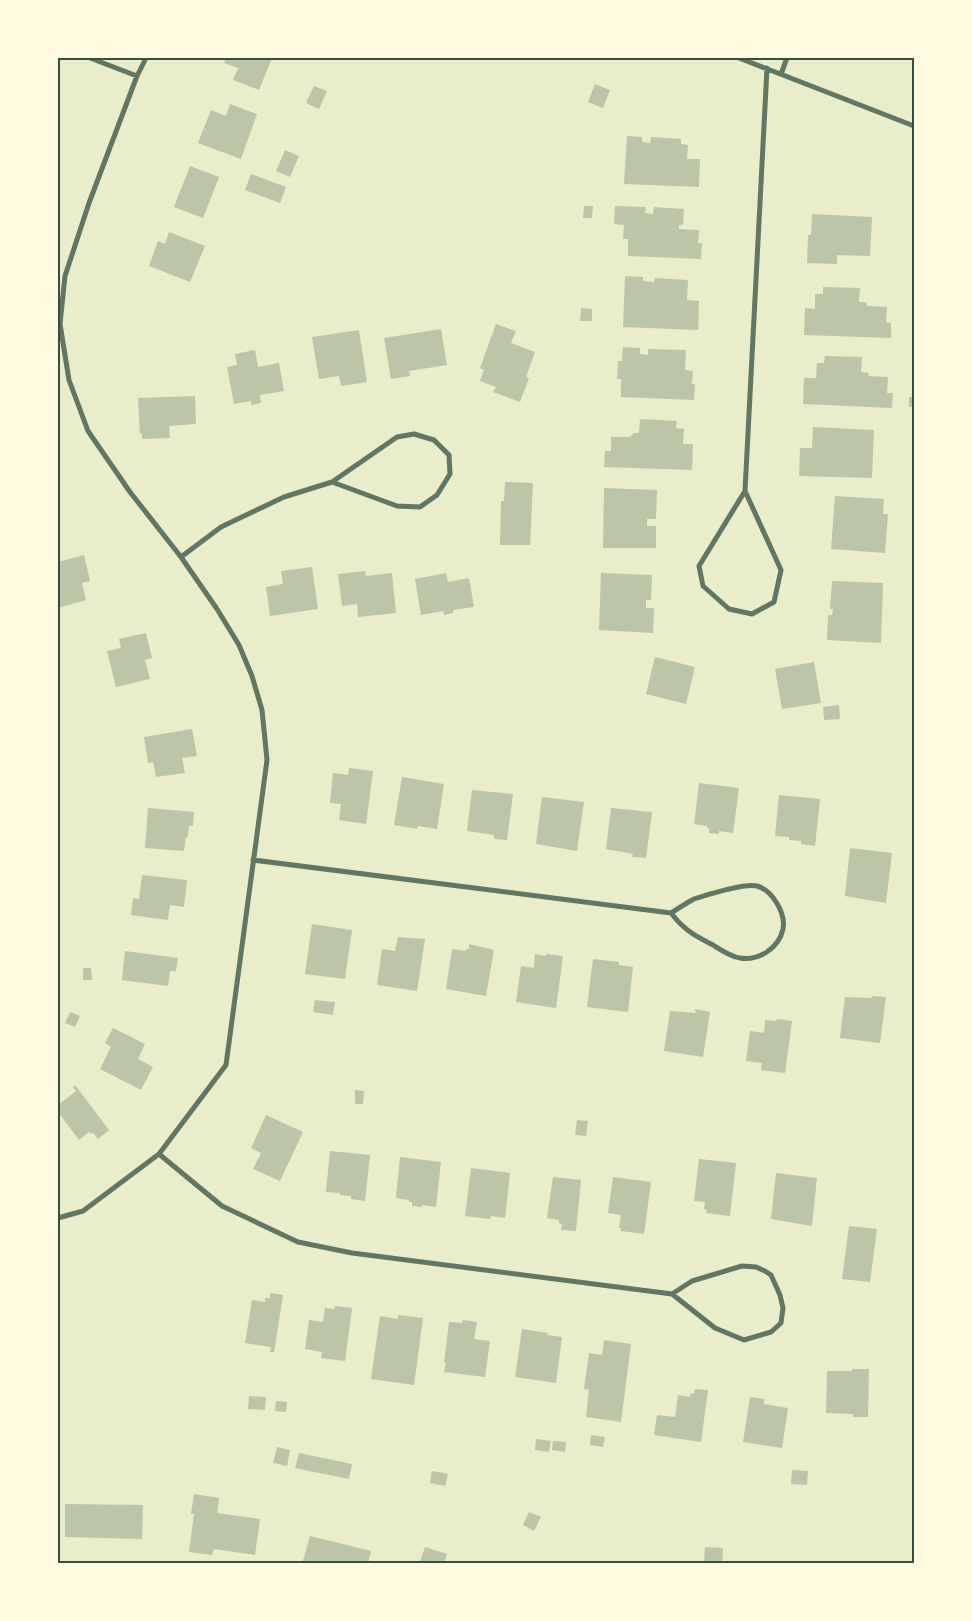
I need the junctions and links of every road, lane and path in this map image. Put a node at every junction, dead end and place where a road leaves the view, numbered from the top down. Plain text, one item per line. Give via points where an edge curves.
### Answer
1 (90, 58) edge
2 (146, 58) edge
3 (739, 58) edge
4 (787, 58) edge
5 (767, 68) junction
6 (781, 74) junction
7 (137, 76) junction
8 (914, 126) edge
9 (332, 482) junction
10 (745, 491) junction
11 (181, 557) junction
12 (254, 860) junction
13 (671, 913) junction
14 (159, 1154) junction
15 (58, 1218) edge
16 (672, 1294) junction

1 - 7 street
2 - 7 street
3 - 5 street
4 - 6 street
5 - 6 street
5 - 10 street
6 - 8 street
7 - 11 street via 65,276 60,324 69,380 88,431
9 - 9 street via 397,506 420,507 437,495 450,474 449,456 434,440 414,434 396,437
9 - 11 street via 284,497 221,527
10 - 10 street via 781,570 774,602 752,614 729,609 703,586 699,566
11 - 12 street via 239,645 262,710 267,760
12 - 13 street
12 - 14 street via 226,1065
13 - 13 street via 684,928 739,958 752,959 765,954 783,929 783,919 774,899 757,886 744,886 693,900
14 - 15 street via 82,1211
14 - 16 street via 222,1206 298,1242 352,1253
16 - 16 street via 692,1281 742,1266 756,1267 770,1275 777,1286 783,1308 781,1323 771,1332 744,1340 715,1328

